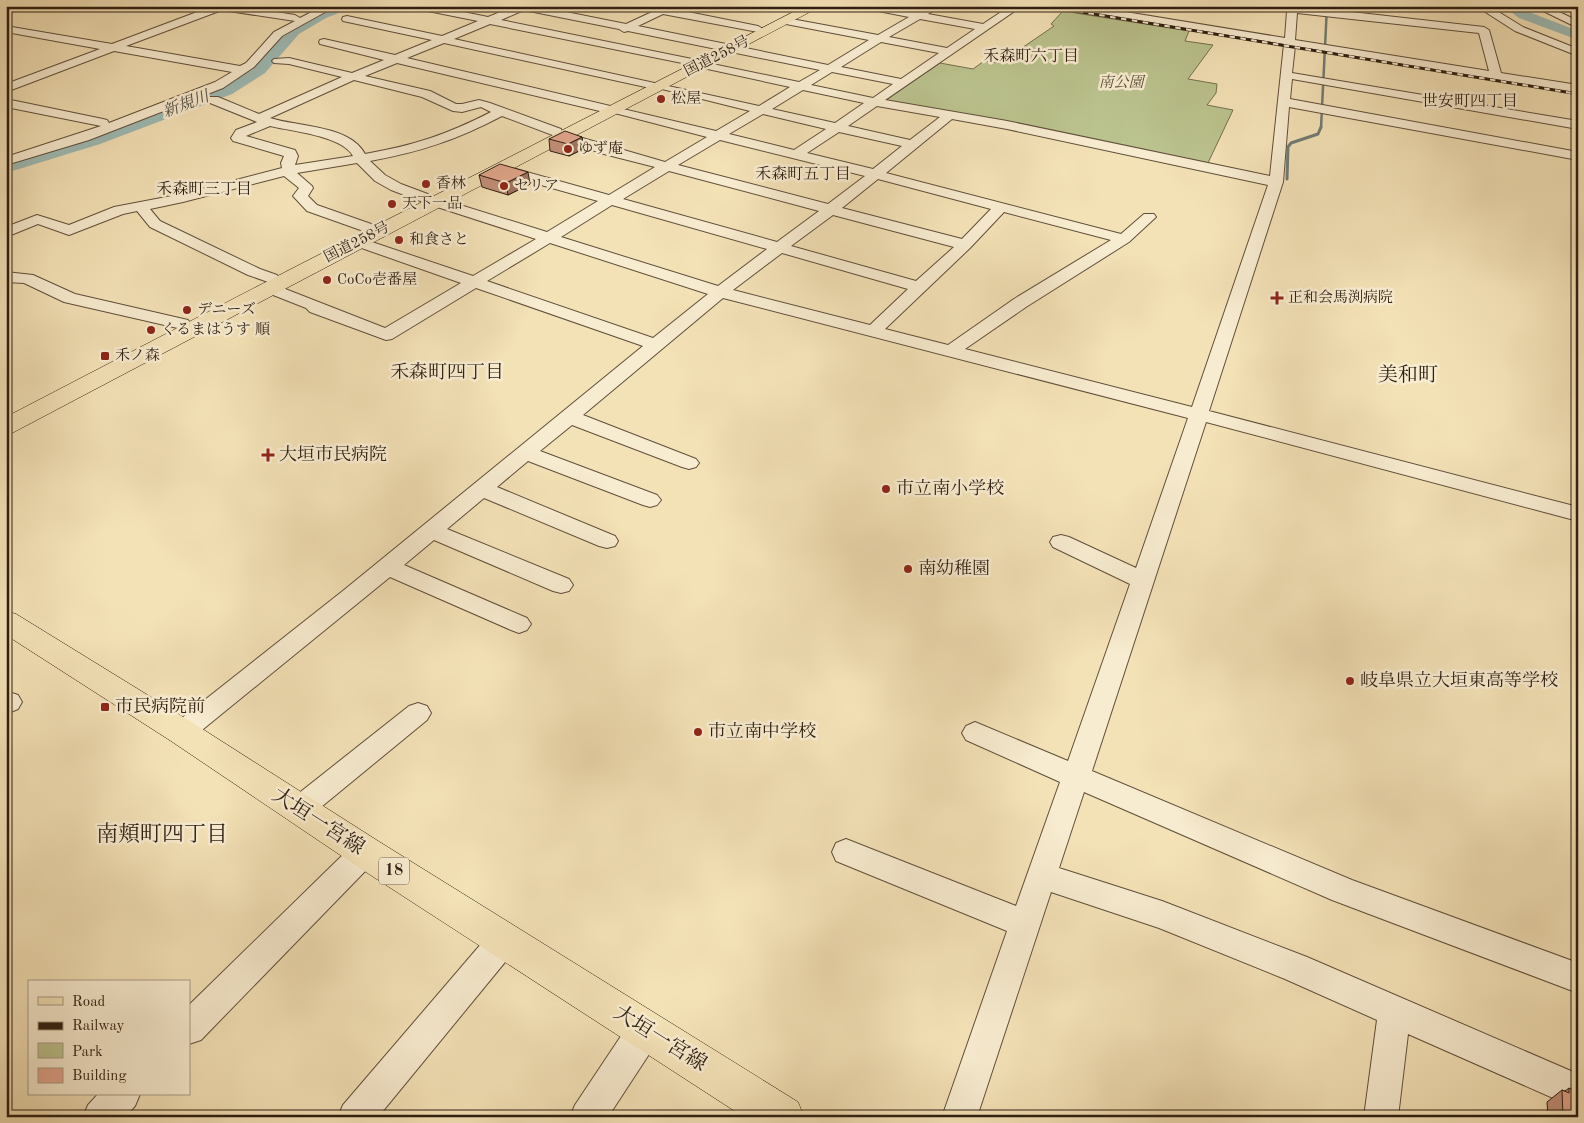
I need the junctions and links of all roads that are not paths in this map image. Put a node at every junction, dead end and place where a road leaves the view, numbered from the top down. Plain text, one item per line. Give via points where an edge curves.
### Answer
1 (22, 6) edge
2 (221, 6) edge
3 (319, 6) edge
4 (330, 6) edge
5 (418, 6) edge
6 (523, 6) edge
7 (641, 6) edge
8 (803, 6) edge
9 (815, 6) edge
10 (868, 6) edge
11 (934, 6) edge
12 (1017, 6) edge
13 (1069, 6) edge
14 (1266, 6) edge
15 (1381, 6) edge
16 (1481, 6) edge
17 (1538, 6) edge
18 (1293, 8) edge
19 (1111, 9) edge
20 (663, 10) junction
21 (6, 11) edge
22 (918, 15) junction
23 (295, 18) junction
24 (347, 19) dead end
25 (489, 21) junction
26 (786, 21) junction
27 (1383, 24) junction
28 (1578, 25) edge
29 (628, 27) junction
30 (985, 28) junction
31 (6, 29) edge
32 (758, 29) junction
33 (444, 39) junction
34 (880, 39) junction
35 (324, 42) dead end
36 (596, 42) junction
37 (1290, 46) junction
38 (729, 47) junction
39 (112, 48) junction
40 (949, 52) junction
41 (1578, 53) edge
42 (395, 59) junction
43 (278, 61) dead end
44 (553, 63) junction
45 (697, 63) junction
46 (832, 68) junction
47 (238, 70) junction
48 (537, 70) dead end
49 (1286, 75) junction
50 (1496, 76) junction
51 (352, 77) junction
52 (521, 78) dead end
53 (903, 83) junction
54 (655, 85) junction
55 (508, 86) junction
56 (801, 86) junction
57 (6, 88) edge
58 (222, 88) junction
59 (1578, 89) edge
60 (1578, 97) edge
61 (214, 100) junction
62 (875, 102) junction
63 (1284, 102) junction
64 (6, 103) edge
65 (479, 104) junction
66 (608, 109) junction
67 (761, 109) junction
68 (500, 112) junction
69 (950, 115) junction
70 (263, 120) junction
71 (103, 123) dead end
72 (1578, 125) edge
73 (837, 127) junction
74 (560, 134) junction
75 (718, 136) junction
76 (913, 145) junction
77 (796, 155) junction
78 (1578, 156) edge
79 (360, 158) junction
80 (6, 161) edge
81 (668, 166) junction
82 (500, 169) junction
83 (289, 170) junction
84 (6, 174) edge
85 (875, 174) junction
86 (1276, 182) junction
87 (430, 200) junction
88 (610, 200) junction
89 (1002, 206) junction
90 (141, 207) junction
91 (830, 210) junction
92 (1149, 217) dead end
93 (6, 233) edge
94 (363, 235) junction
95 (548, 237) junction
96 (1124, 239) junction
97 (965, 245) junction
98 (778, 248) junction
99 (6, 277) edge
100 (473, 282) junction
101 (270, 283) junction
102 (918, 287) junction
103 (720, 292) junction
104 (182, 324) junction
105 (874, 330) junction
106 (656, 345) junction
107 (952, 350) junction
108 (6, 415) edge
109 (1199, 415) junction
110 (569, 417) junction
111 (6, 427) edge
112 (526, 453) junction
113 (689, 463) dead end
114 (482, 489) junction
115 (650, 500) dead end
116 (1578, 514) edge
117 (432, 531) junction
118 (607, 540) dead end
119 (1061, 542) dead end
120 (387, 567) junction
121 (1143, 581) junction
122 (561, 586) dead end
123 (520, 624) dead end
124 (8, 625) edge
125 (418, 713) dead end
126 (182, 732) junction
127 (975, 733) dead end
128 (1075, 776) junction
129 (299, 809) junction
130 (365, 852) junction
131 (846, 852) dead end
132 (1041, 875) junction
133 (1026, 924) junction
134 (504, 940) junction
135 (1578, 978) edge
136 (1394, 1011) junction
137 (190, 1027) edge
138 (645, 1030) junction
139 (1578, 1092) edge
140 (121, 1096) edge
141 (100, 1117) edge
142 (355, 1117) edge
143 (587, 1117) edge
144 (783, 1117) edge
145 (959, 1117) edge
146 (1381, 1117) edge

1 - 21 street
2 - 23 street
2 - 39 street
3 - 23 street
4 - 47 street via 278,34 250,65
5 - 25 street
6 - 25 street
6 - 29 street
7 - 20 street
8 - 32 main road, 国道258号
9 - 26 main road, 国道258号
10 - 22 street
11 - 22 street
12 - 30 street
13 - 19 street
14 - 18 street
15 - 27 street
16 - 41 street via 1518,29
17 - 28 street
18 - 27 street
18 - 37 street
19 - 37 street
20 - 29 street
20 - 32 street
22 - 30 street
22 - 34 street
23 - 47 street via 260,40
24 - 33 street
25 - 33 street
25 - 36 street
26 - 34 street
26 - 38 main road, 国道258号
27 - 50 street via 1484,30
29 - 36 street
29 - 38 street
30 - 40 street
31 - 39 street
32 - 38 main road, 国道258号
33 - 42 street
33 - 44 street
34 - 40 street
34 - 46 street
35 - 42 street
36 - 44 street
36 - 45 street
37 - 49 street
37 - 50 street via 1385,53
37 - 60 street
38 - 45 main road, 国道258号
38 - 46 street
39 - 47 street
39 - 57 street
40 - 53 street
42 - 51 street
42 - 55 street
43 - 51 street via 290,61
44 - 48 street
44 - 54 street
45 - 54 main road, 国道258号
45 - 56 street
46 - 53 street
46 - 56 street
47 - 58 street
49 - 63 street
49 - 72 street
50 - 59 street
51 - 65 street via 426,94 453,108
51 - 70 street
52 - 55 street
53 - 62 street
54 - 66 main road, 国道258号
54 - 67 street
55 - 65 street
55 - 66 street
56 - 62 street
56 - 67 street
58 - 61 street via 229,94
58 - 80 street
61 - 70 street
61 - 84 street via 115,138
62 - 69 street
62 - 73 street
63 - 78 street
63 - 86 street
64 - 71 street
65 - 68 street
66 - 74 main road, 国道258号
66 - 75 street
67 - 73 street
67 - 75 street
68 - 74 street
68 - 79 street via 433,143
69 - 76 street
69 - 86 street
70 - 79 street via 322,132 355,147
70 - 83 street via 238,138 290,153
73 - 76 street
73 - 77 street
74 - 81 street
74 - 82 main road, 国道258号
74 - 87 main road, 国道258号
75 - 77 street
75 - 81 street
76 - 85 street
77 - 85 street
79 - 83 street
79 - 87 street via 387,183
81 - 88 street
81 - 91 street
82 - 87 main road, 国道258号
82 - 88 street
83 - 90 street
83 - 94 street via 305,186 300,196 312,208
85 - 89 street
85 - 91 street
86 - 109 street
87 - 94 main road, 国道258号
87 - 95 street
88 - 95 street
88 - 98 street
89 - 96 street
89 - 97 street
90 - 93 street via 119,210 68,230 36,219
90 - 101 street via 154,224 254,272
91 - 97 street
91 - 98 street
92 - 96 street
94 - 100 street
94 - 101 main road, 国道258号
95 - 100 street
95 - 103 street
96 - 107 street via 1020,303
97 - 102 street
98 - 102 street
98 - 103 street
99 - 104 street via 26,278 70,298
100 - 101 street via 386,335 316,308
100 - 106 street
101 - 104 main road, 国道258号
101 - 111 main road, 国道258号
102 - 105 street
103 - 105 street
103 - 106 street
104 - 108 main road, 国道258号
105 - 107 street
106 - 110 street
107 - 109 street
109 - 116 street
109 - 121 street
110 - 112 street
110 - 113 street
112 - 114 street
112 - 115 street
114 - 117 street
114 - 118 street
117 - 120 street
117 - 122 street
119 - 121 street
120 - 123 street
120 - 126 street
121 - 128 street
124 - 126 main road, 大垣一宮線 / 18
125 - 129 street
126 - 129 main road, 大垣一宮線 / 18
127 - 128 street
128 - 132 street
128 - 135 street via 1343,890
129 - 130 main road, 大垣一宮線 / 18
130 - 134 main road, 大垣一宮線 / 18
130 - 137 street
131 - 133 street
132 - 133 street
132 - 136 street via 1162,915
133 - 145 street
134 - 138 main road, 大垣一宮線 / 18
134 - 142 street
136 - 139 street
136 - 146 street
138 - 143 street
138 - 144 main road, 大垣一宮線 / 18
140 - 141 street

